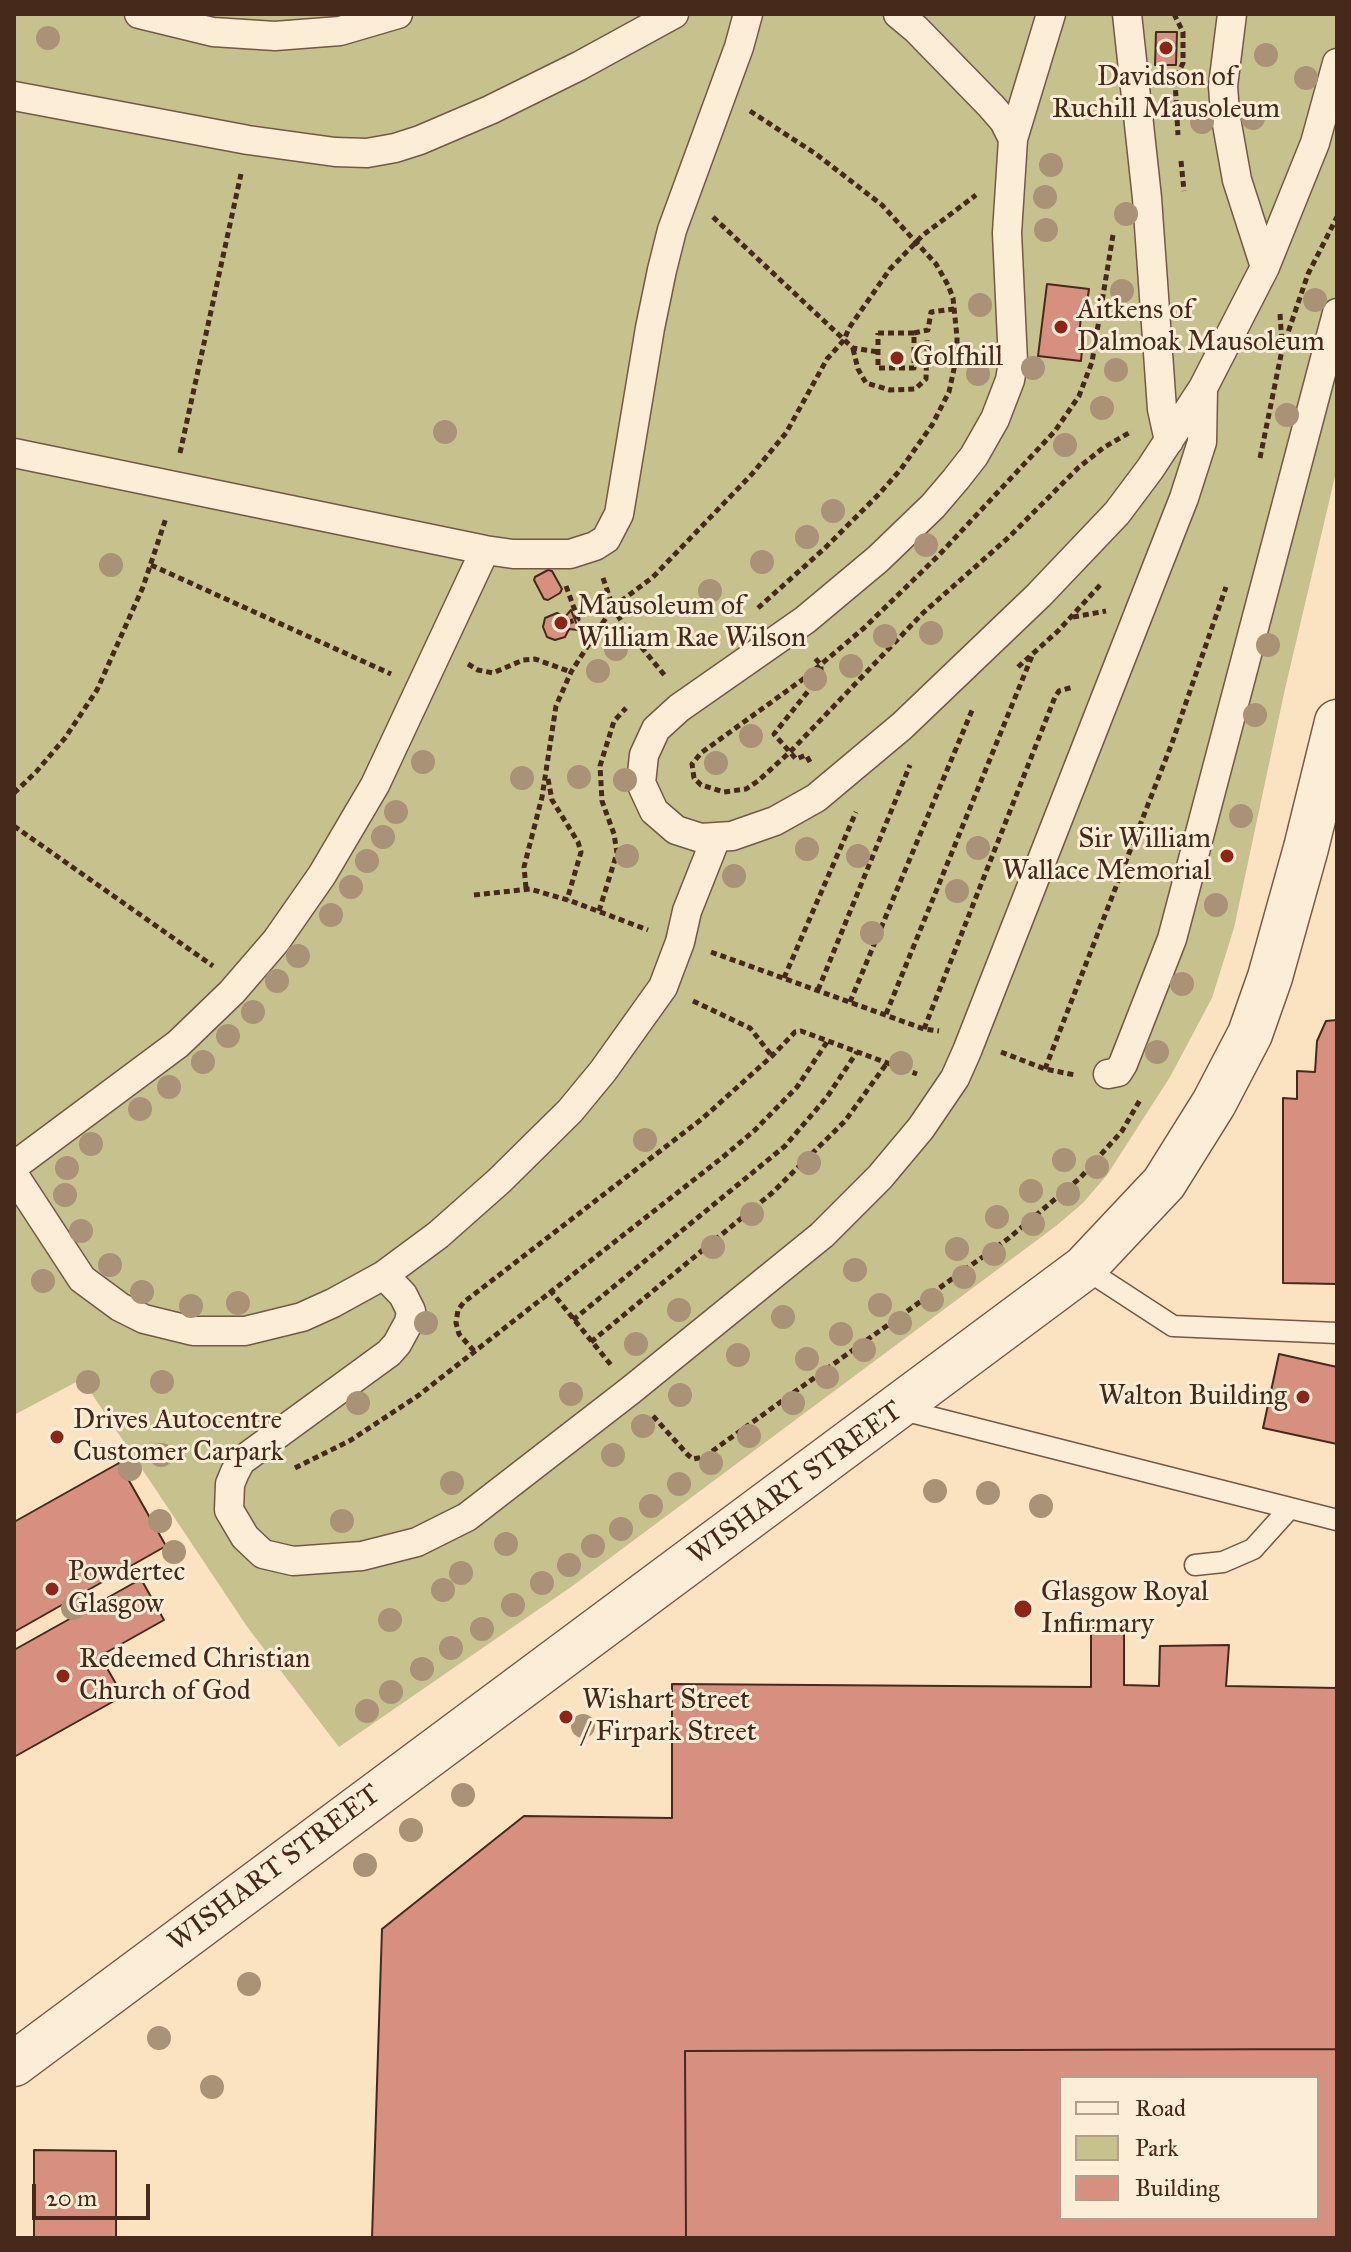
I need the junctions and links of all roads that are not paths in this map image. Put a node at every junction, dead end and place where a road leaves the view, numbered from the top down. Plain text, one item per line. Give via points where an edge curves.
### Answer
1 (139, 14) edge
2 (398, 14) edge
3 (674, 14) edge
4 (748, 14) edge
5 (898, 14) edge
6 (1051, 14) edge
7 (1127, 14) edge
8 (1232, 14) edge
9 (1336, 74) edge
10 (14, 96) edge
11 (1013, 139) junction
12 (1265, 267) junction
13 (1337, 313) edge
14 (1203, 388) junction
15 (1166, 431) junction
16 (14, 453) edge
17 (485, 550) junction
18 (1337, 722) edge
19 (716, 838) junction
20 (1108, 1074) dead end
21 (14, 1166) edge
22 (14, 1175) edge
23 (1084, 1268) junction
24 (384, 1275) junction
25 (1337, 1333) edge
26 (898, 1409) junction
27 (1290, 1508) junction
28 (1337, 1520) edge
29 (1195, 1565) dead end
30 (14, 2064) edge

1 - 2 street via 213,32 275,36 340,31
3 - 10 street via 501,105 395,148 353,154
4 - 17 street via 672,230 612,530 595,546 570,554
5 - 11 street via 991,106
6 - 11 street
7 - 15 street
8 - 12 street via 1225,113 1237,180
9 - 12 street via 1315,143
11 - 19 street via 1007,233 1013,362 995,419 974,456 933,506 851,583 667,719 644,755 641,783 654,811 676,830
12 - 14 street
13 - 20 street via 1176,926 1123,1064
14 - 15 street
14 - 24 street via 1196,466 967,1051 939,1104 880,1177 822,1235 490,1502 417,1542 362,1556 274,1558 255,1547 234,1522 230,1484 241,1461 397,1344 411,1311
15 - 19 street via 1125,502 1074,561 902,726 843,778 793,812 754,830
16 - 17 street
17 - 21 street via 375,785 276,941 178,1044
18 - 23 street, WISHART STREET via 1250,1034 1164,1183
19 - 24 street via 663,987 619,1051 570,1111 470,1208
22 - 24 street via 82,1279 120,1307 169,1327 218,1332 302,1317
23 - 25 lane via 1173,1326
23 - 26 street, WISHART STREET
26 - 27 lane
26 - 30 street, WISHART STREET
27 - 28 lane
27 - 29 lane via 1253,1549 1223,1562

